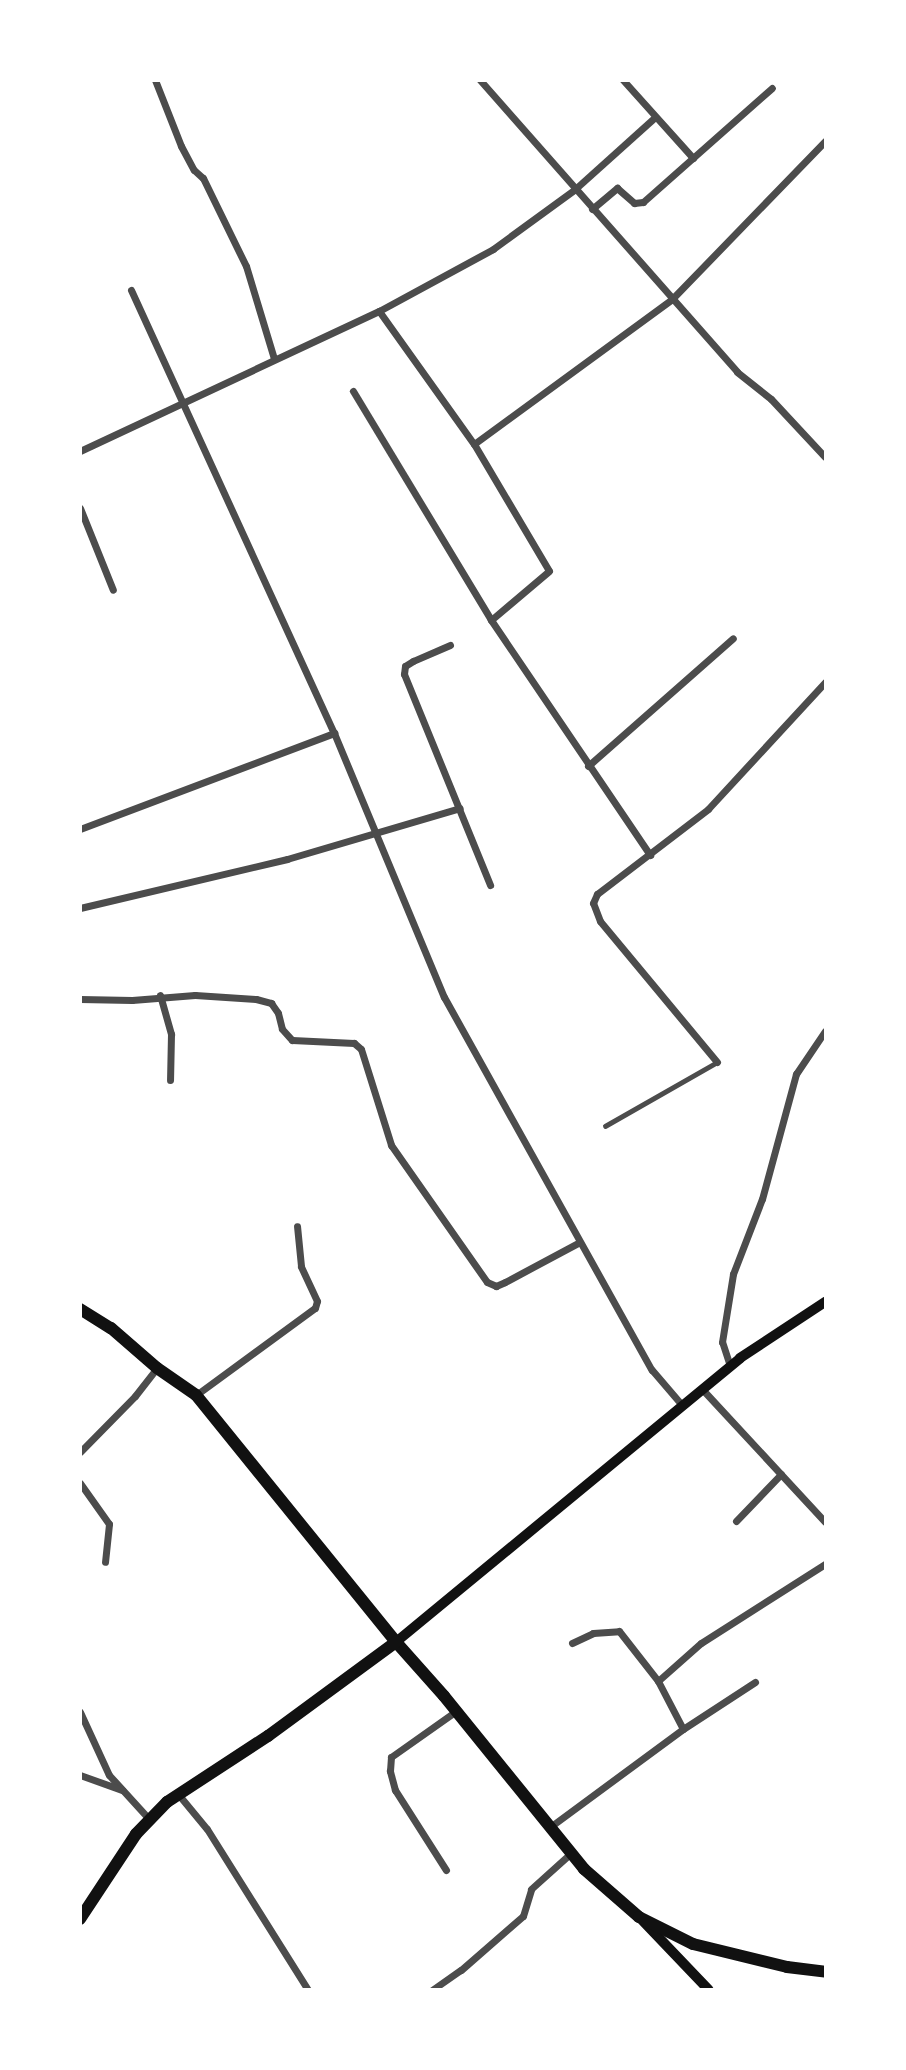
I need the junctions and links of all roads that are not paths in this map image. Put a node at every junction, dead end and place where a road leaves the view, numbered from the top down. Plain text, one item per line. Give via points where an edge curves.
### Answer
1 (155, 80) edge
2 (480, 80) edge
3 (623, 80) edge
4 (772, 88) dead end
5 (655, 117) junction
6 (825, 141) edge
7 (692, 158) junction
8 (574, 190) junction
9 (592, 209) junction
10 (131, 290) dead end
11 (671, 298) junction
12 (379, 312) junction
13 (274, 359) junction
14 (353, 391) dead end
15 (182, 403) junction
16 (474, 444) junction
17 (80, 451) edge
18 (825, 457) edge
19 (80, 508) edge
20 (113, 590) dead end
21 (491, 620) junction
22 (733, 638) dead end
23 (450, 645) dead end
24 (825, 682) edge
25 (334, 733) junction
26 (588, 766) junction
27 (460, 808) junction
28 (80, 829) edge
29 (377, 833) junction
30 (650, 855) junction
31 (491, 885) dead end
32 (80, 908) edge
33 (160, 995) junction
34 (80, 999) edge
35 (825, 1031) edge
36 (716, 1062) joint
37 (170, 1080) dead end
38 (605, 1126) dead end
39 (298, 1226) dead end
40 (579, 1243) junction
41 (825, 1302) edge
42 (80, 1309) edge
43 (730, 1366) junction
44 (157, 1368) junction
45 (702, 1389) junction
46 (196, 1395) junction
47 (682, 1405) junction
48 (80, 1452) edge
49 (781, 1474) junction
50 (80, 1483) edge
51 (737, 1521) dead end
52 (825, 1522) edge
53 (105, 1562) dead end
54 (825, 1564) edge
55 (396, 1642) junction
56 (572, 1643) dead end
57 (658, 1681) junction
58 (755, 1682) dead end
59 (456, 1711) junction
60 (80, 1712) edge
61 (683, 1729) junction
62 (80, 1775) edge
63 (122, 1790) junction
64 (178, 1794) junction
65 (149, 1819) junction
66 (550, 1827) junction
67 (571, 1853) junction
68 (446, 1870) dead end
69 (639, 1917) junction
70 (80, 1919) edge
71 (825, 1972) edge
72 (308, 1990) edge
73 (432, 1990) edge
74 (709, 1990) edge

1 - 13 street via 181,146 204,178 246,266
2 - 8 street
3 - 5 street
4 - 7 street
5 - 7 street
5 - 8 street
6 - 11 street
7 - 9 street via 643,202 634,203 617,188
8 - 9 street
8 - 12 street via 493,249
9 - 11 street
10 - 15 street
11 - 16 street
11 - 18 street via 737,372 771,399
12 - 13 street
12 - 16 street
13 - 15 street
14 - 21 street
15 - 17 street
15 - 25 street
16 - 21 street via 549,570
19 - 20 street
21 - 26 street
22 - 26 street
23 - 27 street via 405,666 404,674
24 - 30 street via 708,809
25 - 28 street
25 - 29 street
26 - 30 street
27 - 29 street
27 - 31 street
29 - 32 street
29 - 40 street via 444,997
30 - 36 street via 597,894 595,912
33 - 34 street via 132,1000
33 - 37 street via 171,1034
33 - 40 street via 271,1003 282,1030 292,1040 354,1043 361,1049 391,1145 487,1282 496,1286
35 - 43 street via 796,1074 762,1199 733,1274 722,1342
36 - 38 lane
39 - 46 street via 301,1266 317,1301 314,1308
40 - 47 street via 652,1370
41 - 43 main road
42 - 44 main road via 111,1328
43 - 45 main road
44 - 46 main road
44 - 48 street
45 - 47 main road
45 - 49 street
46 - 55 main road
47 - 55 main road
49 - 51 street
49 - 52 street
50 - 53 street via 110,1524
54 - 57 street via 701,1643
55 - 59 main road
55 - 64 main road via 268,1736
56 - 57 street via 593,1633 618,1630
57 - 61 street
58 - 61 street
59 - 66 main road
59 - 68 street via 391,1756 390,1771 395,1790
60 - 63 street via 100,1762
61 - 66 street
62 - 63 street
63 - 65 street
64 - 65 main road
64 - 72 street via 207,1829
65 - 70 main road
66 - 67 main road
67 - 69 main road
67 - 73 street via 531,1889 523,1916
69 - 71 main road via 693,1944
69 - 74 main road

